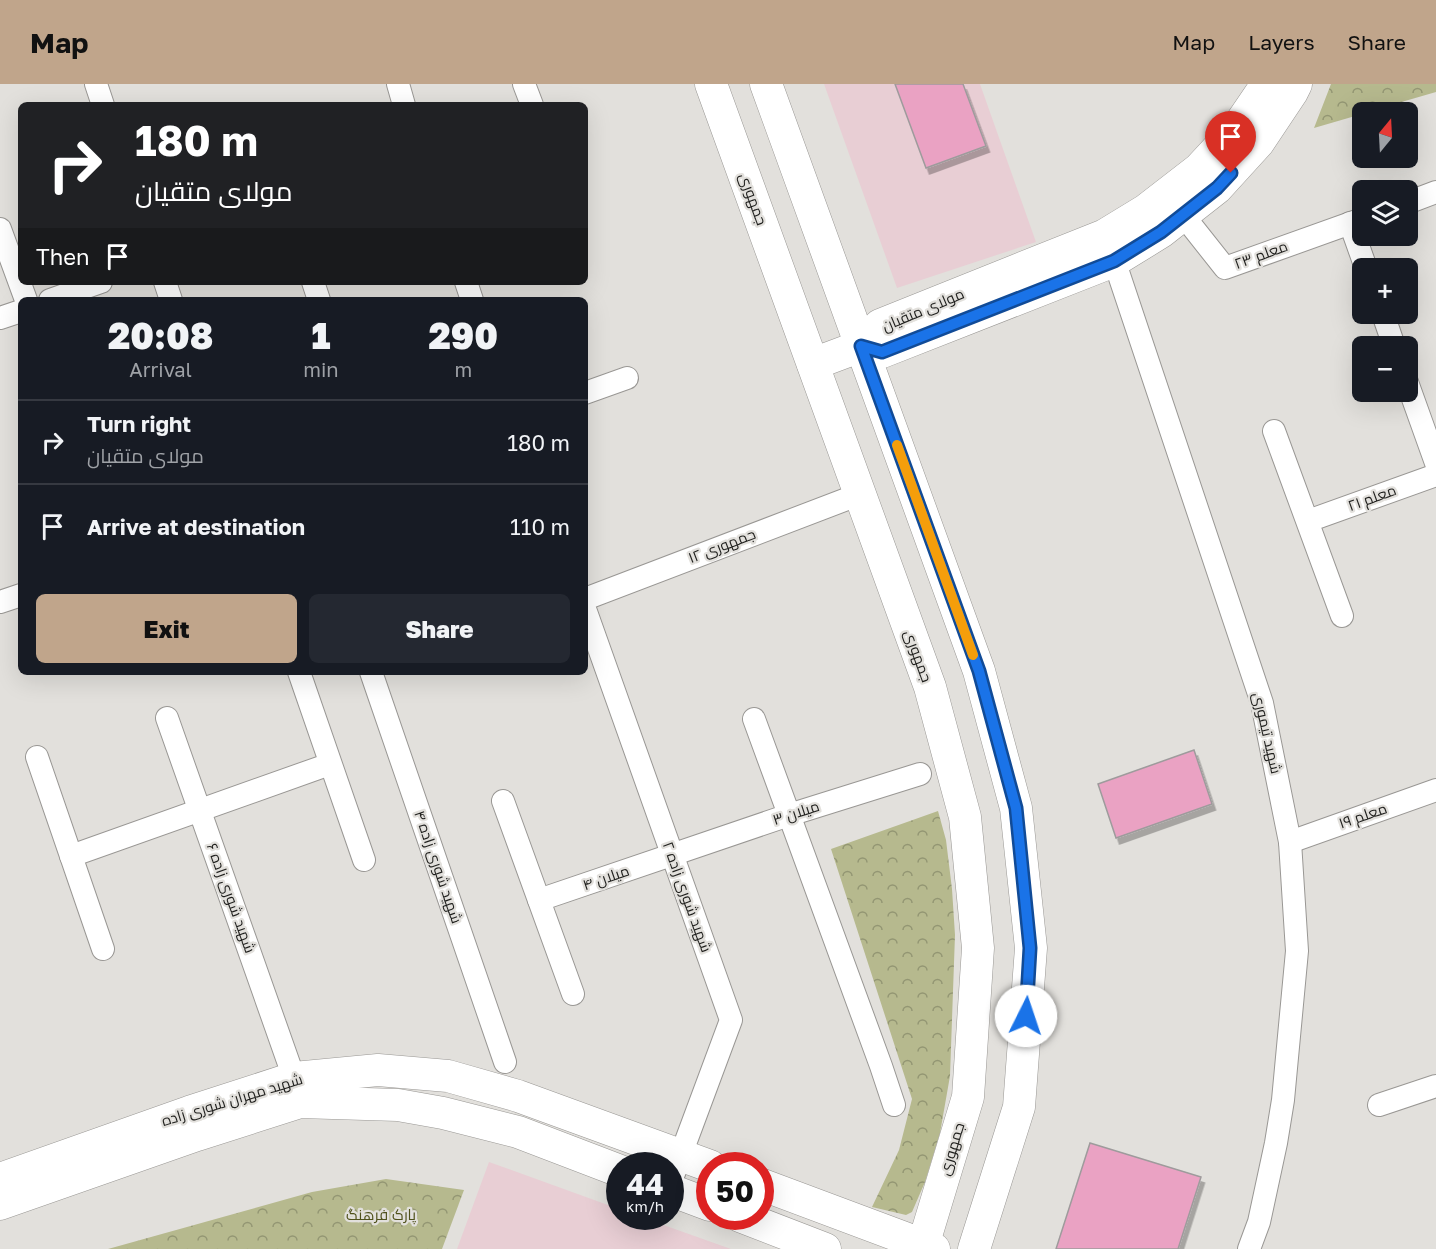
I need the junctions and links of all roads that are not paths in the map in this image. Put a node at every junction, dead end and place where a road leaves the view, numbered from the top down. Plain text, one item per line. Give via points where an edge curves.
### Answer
1 (96, 84) edge
2 (398, 84) edge
3 (524, 84) edge
4 (711, 84) edge
5 (766, 84) edge
6 (1266, 84) edge
7 (1296, 84) edge
8 (103, 102) edge
9 (403, 102) edge
10 (531, 102) edge
11 (1436, 192) edge
12 (1418, 199) edge
13 (1183, 215) junction
14 (1352, 222) edge
15 (0, 228) edge
16 (1110, 248) junction
17 (18, 278) edge
18 (92, 285) edge
19 (58, 297) edge
20 (18, 311) edge
21 (0, 318) edge
22 (861, 346) junction
23 (813, 364) junction
24 (627, 378) dead end
25 (588, 392) edge
26 (1414, 402) edge
27 (1274, 431) dead end
28 (1436, 463) edge
29 (1436, 475) edge
30 (860, 494) junction
31 (1308, 521) junction
32 (18, 596) edge
33 (588, 598) edge
34 (0, 602) edge
35 (1342, 616) dead end
36 (588, 617) edge
37 (300, 675) edge
38 (372, 675) edge
39 (167, 718) dead end
40 (754, 719) dead end
41 (37, 757) dead end
42 (330, 764) junction
43 (921, 774) dead end
44 (1436, 790) edge
45 (503, 801) dead end
46 (199, 811) junction
47 (789, 816) junction
48 (1290, 842) junction
49 (673, 855) junction
50 (71, 856) junction
51 (364, 860) dead end
52 (539, 900) junction
53 (103, 949) dead end
54 (573, 994) dead end
55 (505, 1062) dead end
56 (1436, 1086) edge
57 (297, 1090) junction
58 (1379, 1105) dead end
59 (894, 1106) dead end
60 (673, 1152) edge
61 (682, 1152) edge
62 (606, 1166) edge
63 (0, 1179) edge
64 (774, 1189) edge
65 (0, 1204) edge
66 (774, 1229) edge
67 (927, 1248) edge
68 (825, 1249) edge
69 (974, 1249) edge
70 (1249, 1249) edge

1 - 8 street
2 - 9 street
3 - 10 street
4 - 23 street, جمهوری
5 - 22 street
6 - 16 street, مولای متقیان via 1237,128 1199,169 1146,210
7 - 13 street, مولای متقیان via 1258,143 1217,188
11 - 12 street
13 - 14 street, معلم ۲۳ via 1225,268
13 - 16 street, مولای متقیان via 1161,232
15 - 17 street
16 - 22 street, مولای متقیان via 882,352
16 - 48 street, شهید تیموری via 1263,703
18 - 19 street
20 - 21 street
22 - 23 street
22 - 69 street via 979,671 1016,808 1030,948 1019,1107
23 - 30 street, جمهوری
24 - 25 street
26 - 28 street
27 - 31 street
29 - 31 street, معلم ۲۱
30 - 33 street, جمهوری ۱۲
30 - 67 street, جمهوری via 930,687 965,817 978,948 968,1097
31 - 35 street
32 - 34 street
36 - 49 street, شهید شوری زاده ۲
37 - 42 street
38 - 55 street, شهید شوری زاده ۴
39 - 46 street, شهید شوری زاده ۶
40 - 47 street
41 - 50 street
42 - 46 street
42 - 51 street
43 - 47 street, میلان ۳
44 - 48 street, معلم ۱۹
45 - 52 street
46 - 50 street
46 - 57 street, شهید شوری زاده ۶
47 - 49 street, میلان ۳
47 - 59 street
48 - 70 street, شهید تیموری via 1297,951 1283,1100
49 - 52 street, میلان ۴
49 - 61 street, شهید شوری زاده ۲ via 731,1020
50 - 53 street
52 - 54 street
56 - 58 street
57 - 60 street, شهید مهران شوری زاده via 378,1070 447,1076 518,1096
57 - 62 street, شهید مهران شوری زاده via 443,1113 518,1132
57 - 63 street, شهید مهران شوری زاده via 189,1112
57 - 65 street, شهید مهران شوری زاده via 197,1135
64 - 67 street
66 - 68 street

